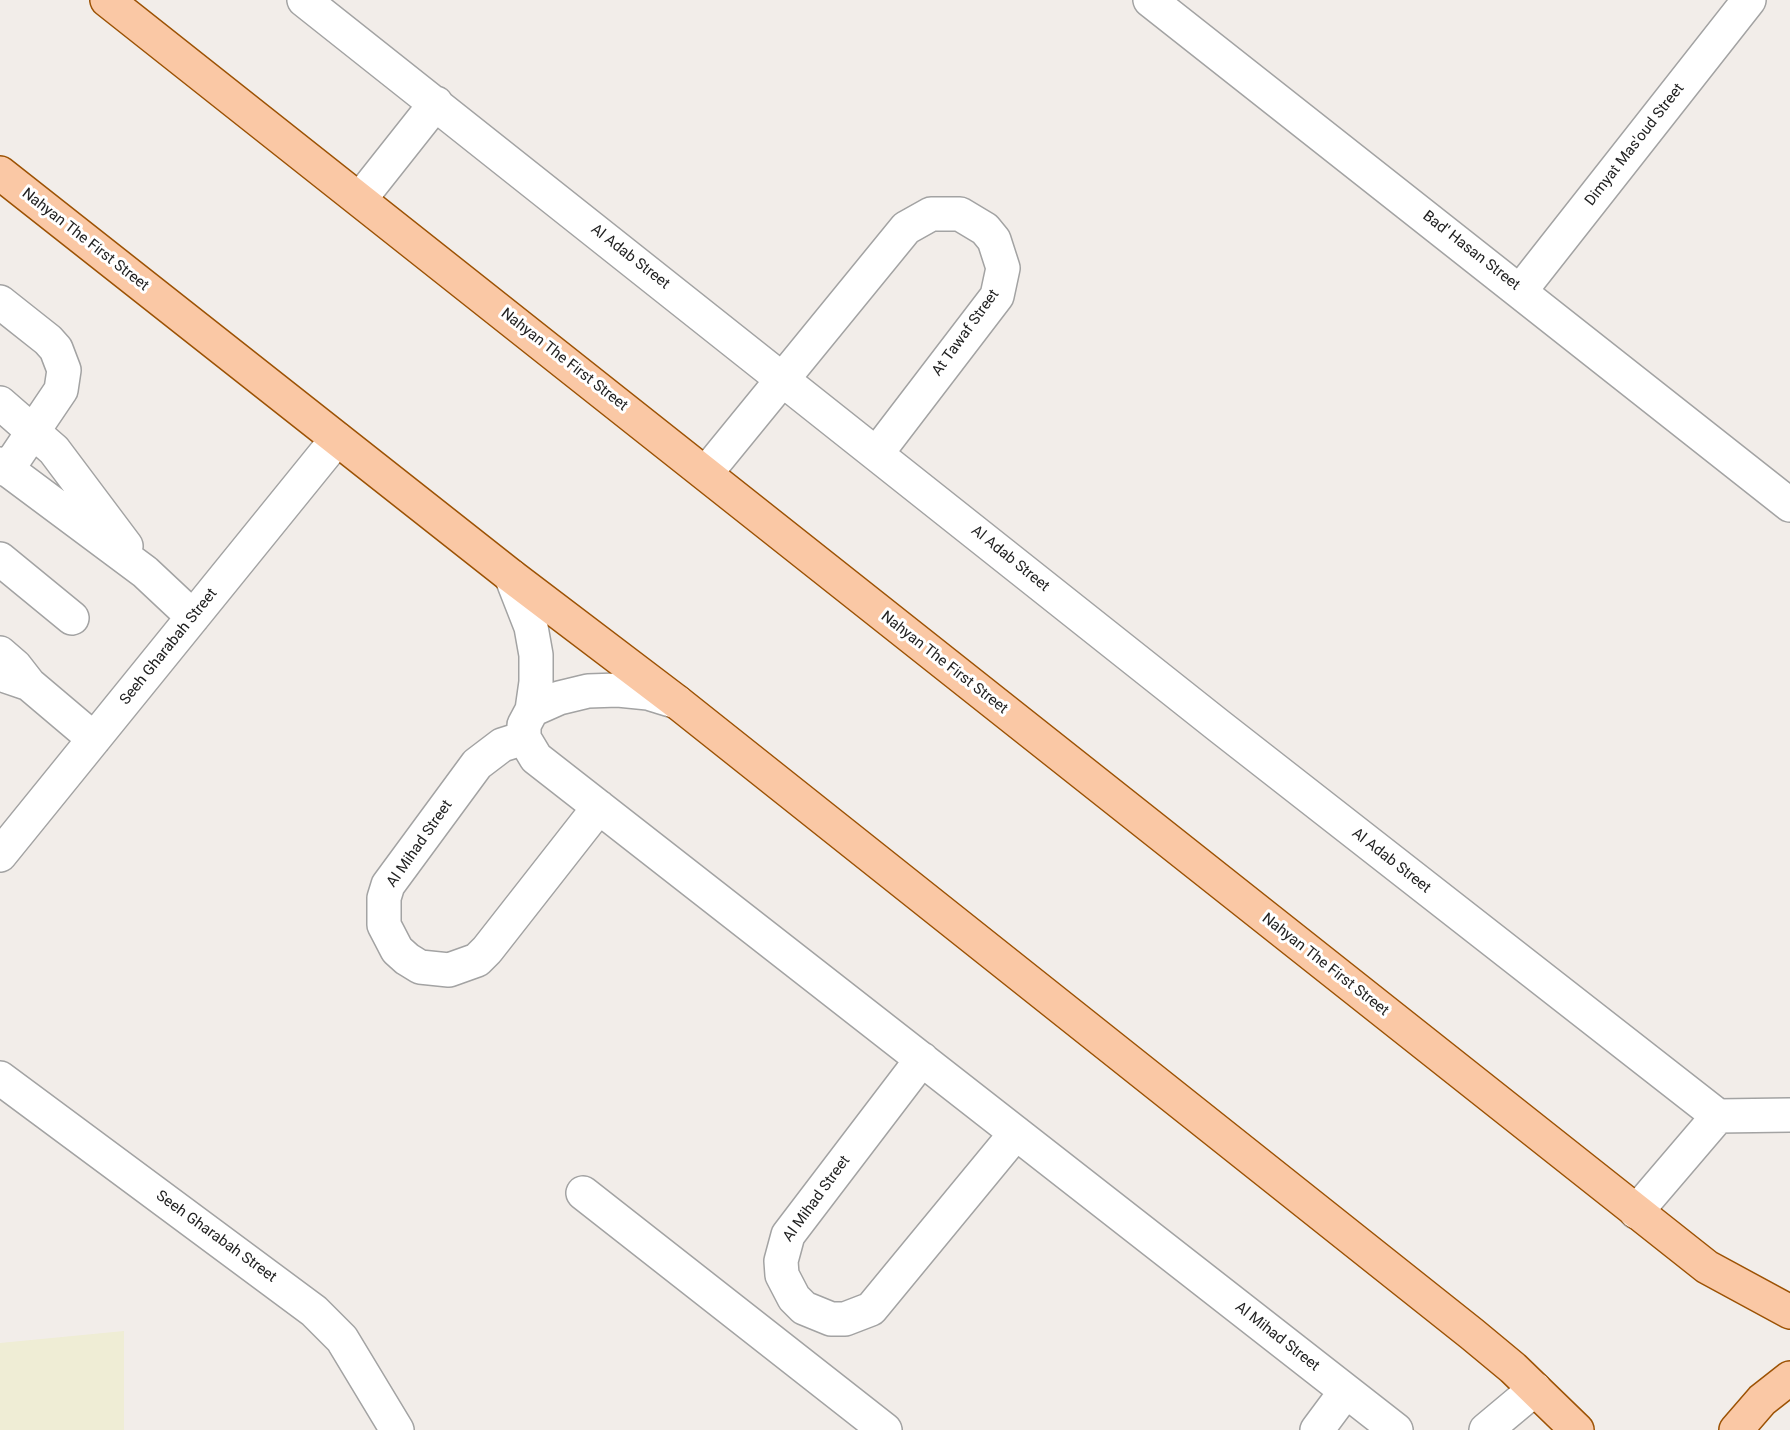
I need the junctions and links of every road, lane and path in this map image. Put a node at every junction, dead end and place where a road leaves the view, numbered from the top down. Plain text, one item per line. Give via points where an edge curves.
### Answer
1 (107, 0) edge
2 (304, 0) edge
3 (1150, 0) edge
4 (1749, 0) edge
5 (436, 104) junction
6 (0, 173) edge
7 (360, 199) junction
8 (1521, 290) junction
9 (0, 302) edge
10 (785, 379) junction
11 (0, 404) edge
12 (34, 431) junction
13 (338, 439) junction
14 (877, 453) junction
15 (4, 467) edge
16 (706, 473) junction
17 (1790, 505) edge
18 (145, 572) junction
19 (5, 575) edge
20 (511, 576) junction
21 (194, 617) junction
22 (72, 618) dead end
23 (0, 653) edge
24 (15, 679) edge
25 (676, 702) junction
26 (528, 724) junction
27 (94, 739) junction
28 (599, 807) junction
29 (0, 855) edge
30 (922, 1059) junction
31 (0, 1078) edge
32 (1790, 1115) edge
33 (1718, 1116) junction
34 (1016, 1133) junction
35 (583, 1193) dead end
36 (1636, 1212) junction
37 (804, 1308) junction
38 (1790, 1312) edge
39 (776, 1345) junction
40 (1790, 1378) edge
41 (1535, 1389) junction
42 (1346, 1391) junction
43 (397, 1430) edge
44 (885, 1430) edge
45 (1317, 1430) edge
46 (1396, 1430) edge
47 (1486, 1430) edge
48 (1577, 1430) edge
49 (1736, 1430) edge

1 - 7 main road, Nahyan The First Street
2 - 5 street, Al Adab Street
3 - 8 street, Bad' Hasan Street
4 - 8 street, Dimyat Mas'oud Street
5 - 7 street
5 - 10 street, Al Adab Street
6 - 13 main road, Nahyan The First Street
7 - 16 main road, Nahyan The First Street
8 - 17 street, Bad' Hasan Street
9 - 12 street via 48,340 62,360 61,390
10 - 14 street, Al Adab Street
10 - 14 street, At Tawaf Street via 906,228 931,214 946,213 960,214 985,228 994,240 1003,268 997,296
10 - 16 street, At Tawaf Street
11 - 12 street
12 - 15 street
12 - 18 street via 71,469
13 - 20 main road, Nahyan The First Street
13 - 21 street, Seeh Gharabah Street
14 - 33 street, Al Adab Street via 1270,767
15 - 18 street
16 - 36 main road, Nahyan The First Street
18 - 21 street
19 - 22 street
20 - 25 main road, Nahyan The First Street
20 - 26 street via 529,618 536,655 536,682
21 - 27 street, Seeh Gharabah Street
23 - 24 street
24 - 27 street
25 - 26 street, Al Mihad Street via 648,693 598,691 559,698
25 - 41 main road, Nahyan The First Street via 1472,1334
26 - 28 street, Al Mihad Street via 536,758
26 - 28 street, Al Mihad Street via 477,764 388,885 384,925 396,950 420,967 449,970 477,960
27 - 29 street, Seeh Gharabah Street
28 - 30 street, Al Mihad Street
30 - 34 street, Al Mihad Street
30 - 37 street, Al Mihad Street via 788,1236 782,1275
31 - 43 street, Seeh Gharabah Street via 314,1311 342,1339
32 - 33 street
33 - 36 street
34 - 37 street via 872,1309 859,1316 831,1319
34 - 42 street, Al Mihad Street
35 - 39 street
36 - 38 main road, Nahyan The First Street via 1707,1267
37 - 39 street
39 - 44 street
40 - 49 main road via 1762,1400
41 - 47 street
41 - 48 main road, Nahyan The First Street
42 - 45 street
42 - 46 street, Al Mihad Street

